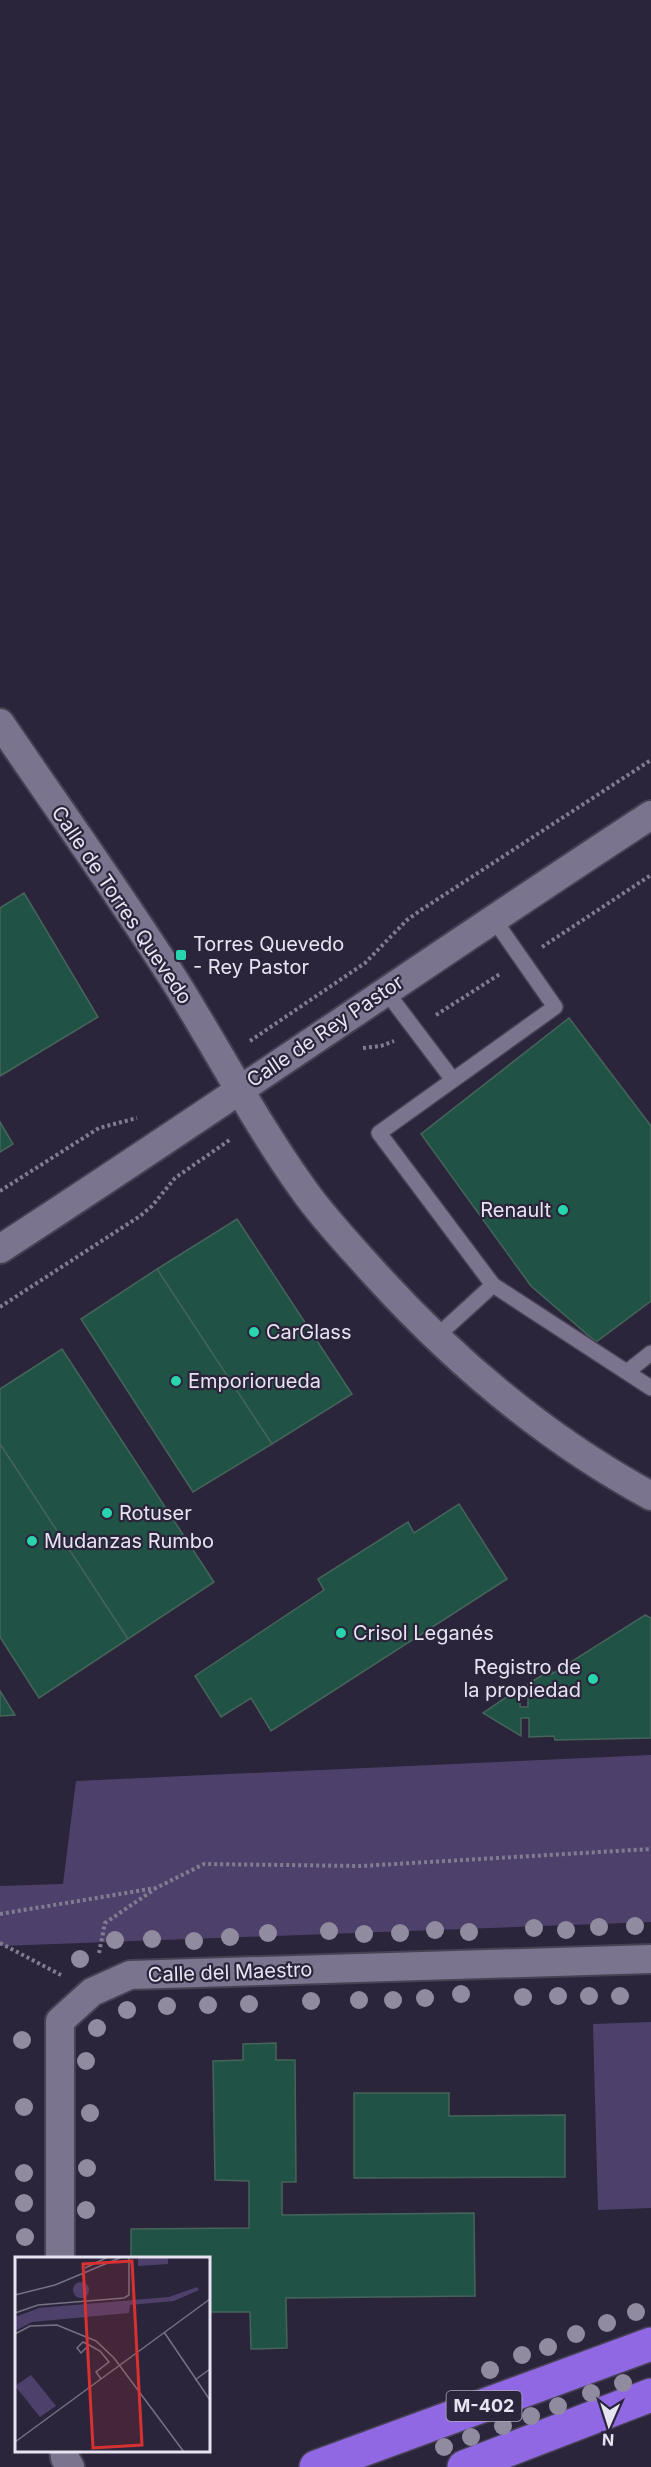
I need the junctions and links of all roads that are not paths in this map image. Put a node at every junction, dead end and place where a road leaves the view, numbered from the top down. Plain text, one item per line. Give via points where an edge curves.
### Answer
1 (0, 723) edge
2 (651, 815) edge
3 (493, 918) junction
4 (385, 990) junction
5 (453, 1080) junction
6 (240, 1089) junction
7 (0, 1249) edge
8 (493, 1286) junction
9 (435, 1338) junction
10 (651, 1353) edge
11 (627, 1372) junction
12 (651, 1388) edge
13 (651, 1496) edge
14 (651, 1959) edge
15 (60, 2257) edge
16 (651, 2344) edge
17 (651, 2395) edge
18 (316, 2467) edge
19 (464, 2467) edge

1 - 6 street, Calle de Torres Quevedo via 172,976
2 - 3 street, Calle de Rey Pastor
3 - 4 street, Calle de Rey Pastor
3 - 5 lane via 555,1007
4 - 5 lane
4 - 6 street, Calle de Rey Pastor
5 - 8 lane via 379,1133
6 - 7 street, Calle de Rey Pastor
6 - 9 street, Calle de Torres Quevedo via 303,1190
8 - 9 lane
8 - 11 lane
9 - 13 street, Calle de Torres Quevedo via 537,1424
10 - 11 lane
11 - 12 lane
14 - 15 street, Calle del Maestro via 130,1975 92,1992 60,2021
16 - 18 highway, M-402
17 - 19 highway, M-402

